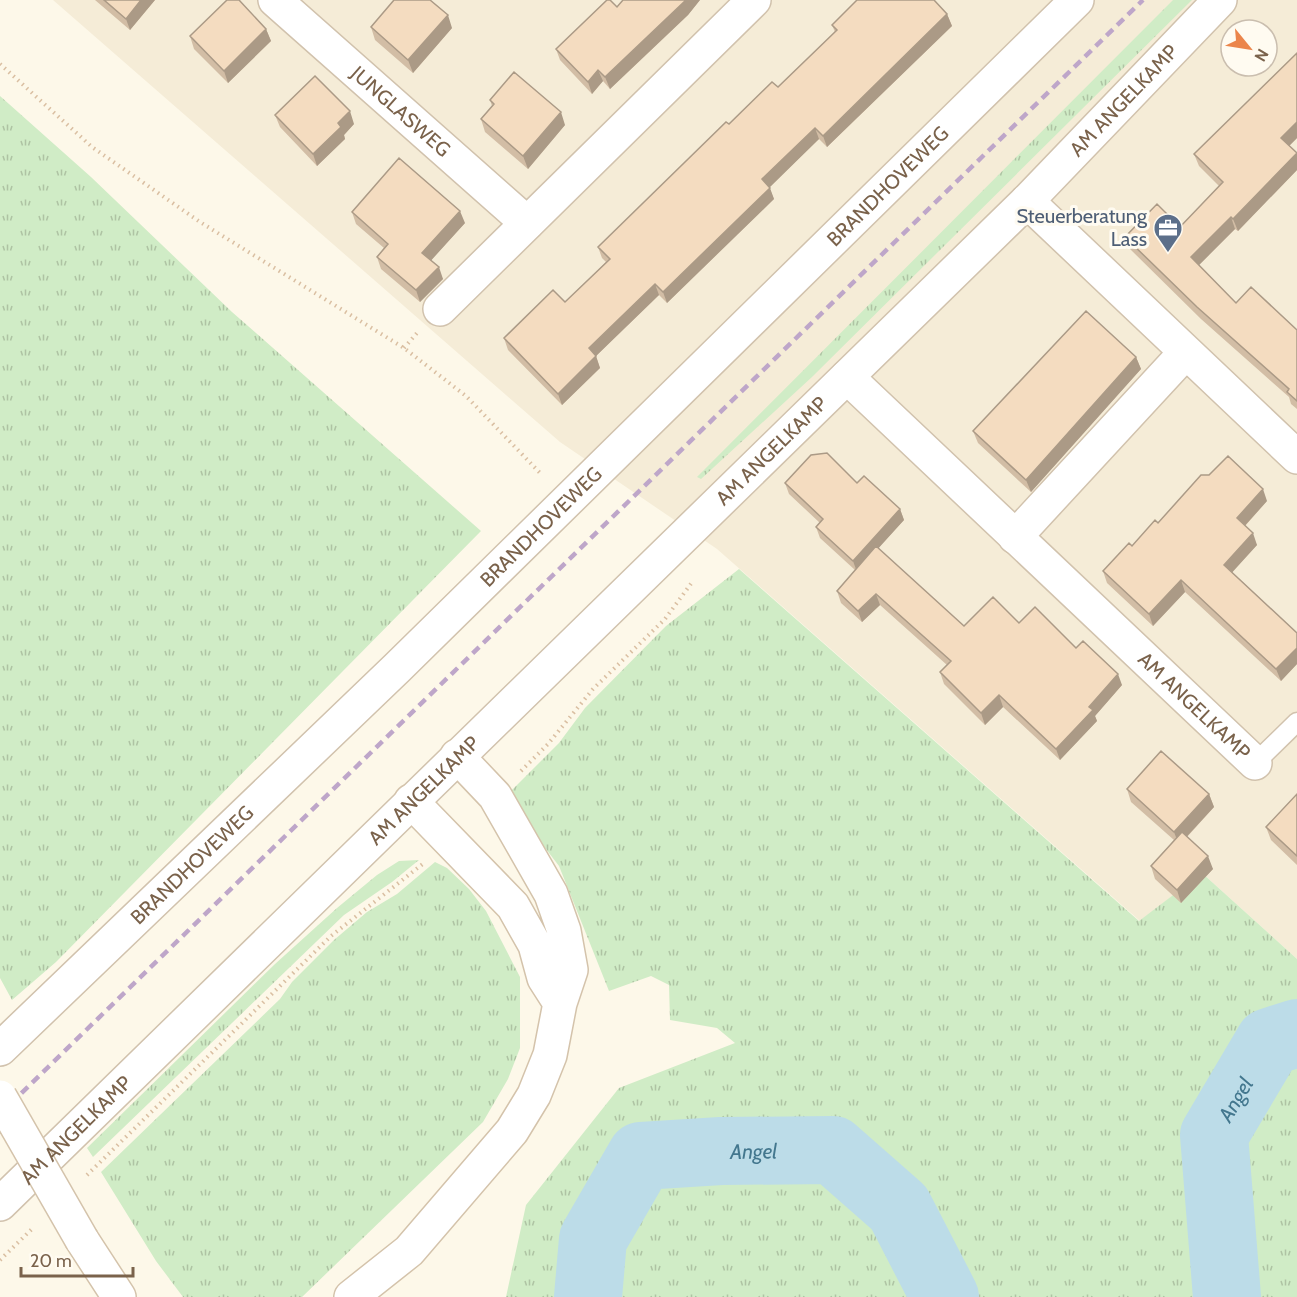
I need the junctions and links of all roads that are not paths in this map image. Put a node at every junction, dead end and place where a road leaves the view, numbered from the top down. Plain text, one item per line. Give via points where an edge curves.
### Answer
1 (275, 0) edge
2 (754, 0) edge
3 (1077, 0) edge
4 (1220, 0) edge
5 (1027, 201) junction
6 (527, 223) junction
7 (440, 309) dead end
8 (1185, 353) junction
9 (847, 377) junction
10 (1297, 457) edge
11 (1015, 537) junction
12 (1297, 722) edge
13 (457, 756) junction
14 (1255, 763) joint
15 (411, 801) junction
16 (560, 1003) junction
17 (0, 1049) edge
18 (0, 1097) edge
19 (0, 1204) edge
20 (410, 1251) junction
21 (119, 1297) edge
22 (351, 1297) edge
23 (383, 1297) edge

1 - 6 street, JUNGLASWEG
2 - 6 street
3 - 17 street, BRANDHOVEWEG via 397,668
4 - 5 street, AM ANGELKAMP
5 - 8 street
5 - 9 street, AM ANGELKAMP
6 - 7 street
8 - 10 street
8 - 11 street
9 - 11 street, AM ANGELKAMP
9 - 13 street, AM ANGELKAMP
11 - 14 street, AM ANGELKAMP
12 - 14 lane
13 - 15 street, AM ANGELKAMP
13 - 16 street via 495,796 551,894 564,931 571,970
15 - 16 street via 513,906 535,945 544,978
15 - 19 street, AM ANGELKAMP
16 - 20 street via 550,1055 523,1114
18 - 21 street, bridge
20 - 22 street
20 - 23 street

